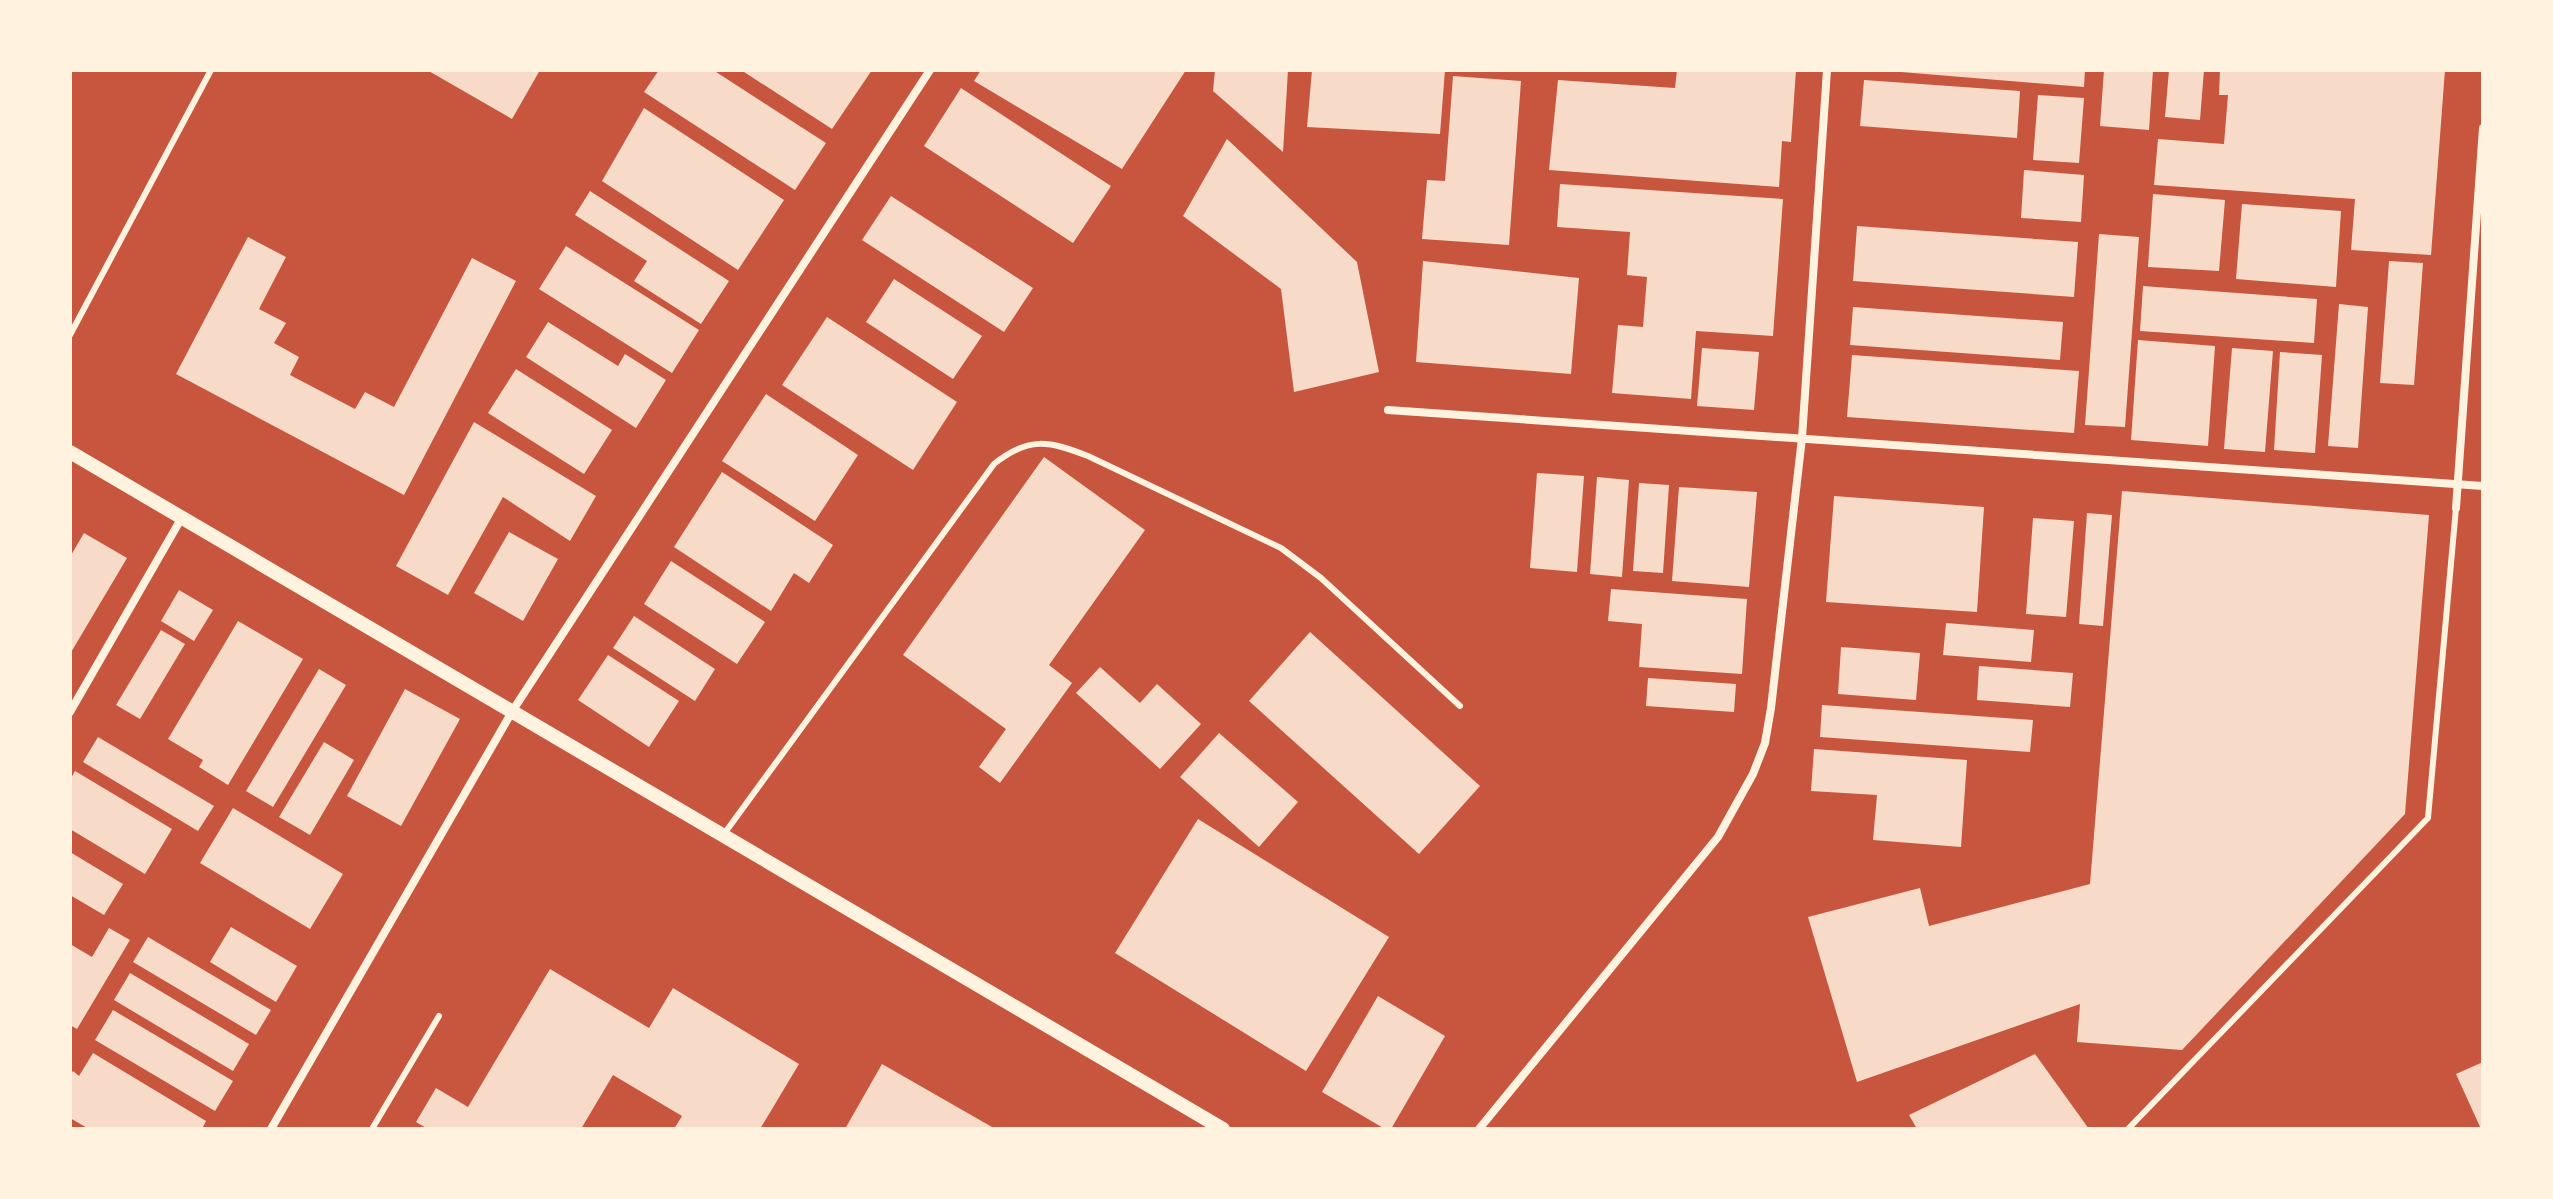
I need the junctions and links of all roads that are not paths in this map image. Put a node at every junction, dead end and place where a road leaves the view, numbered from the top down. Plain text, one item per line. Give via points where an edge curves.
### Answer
1 (211, 70) edge
2 (930, 70) edge
3 (1827, 70) edge
4 (2483, 128) edge
5 (70, 335) edge
6 (1388, 410) dead end
7 (1802, 438) junction
8 (70, 452) edge
9 (2459, 484) junction
10 (2483, 486) edge
11 (2456, 508) joint
12 (181, 519) junction
13 (1460, 706) dead end
14 (513, 710) junction
15 (70, 712) edge
16 (724, 834) junction
17 (439, 1016) dead end
18 (271, 1129) edge
19 (372, 1129) edge
20 (1223, 1129) edge
21 (1479, 1129) edge
22 (2128, 1129) edge

1 - 5 lane
2 - 14 street
3 - 7 street
4 - 9 street
6 - 7 street
7 - 9 street
7 - 21 street via 1771,708 1753,774 1718,837
8 - 12 street
9 - 10 street
9 - 11 street
11 - 22 lane via 2428,818
12 - 14 street
12 - 15 street
13 - 16 lane via 1281,548 1088,456 1034,443 1015,447 994,464
14 - 16 street
14 - 18 street
16 - 20 street
17 - 19 lane

